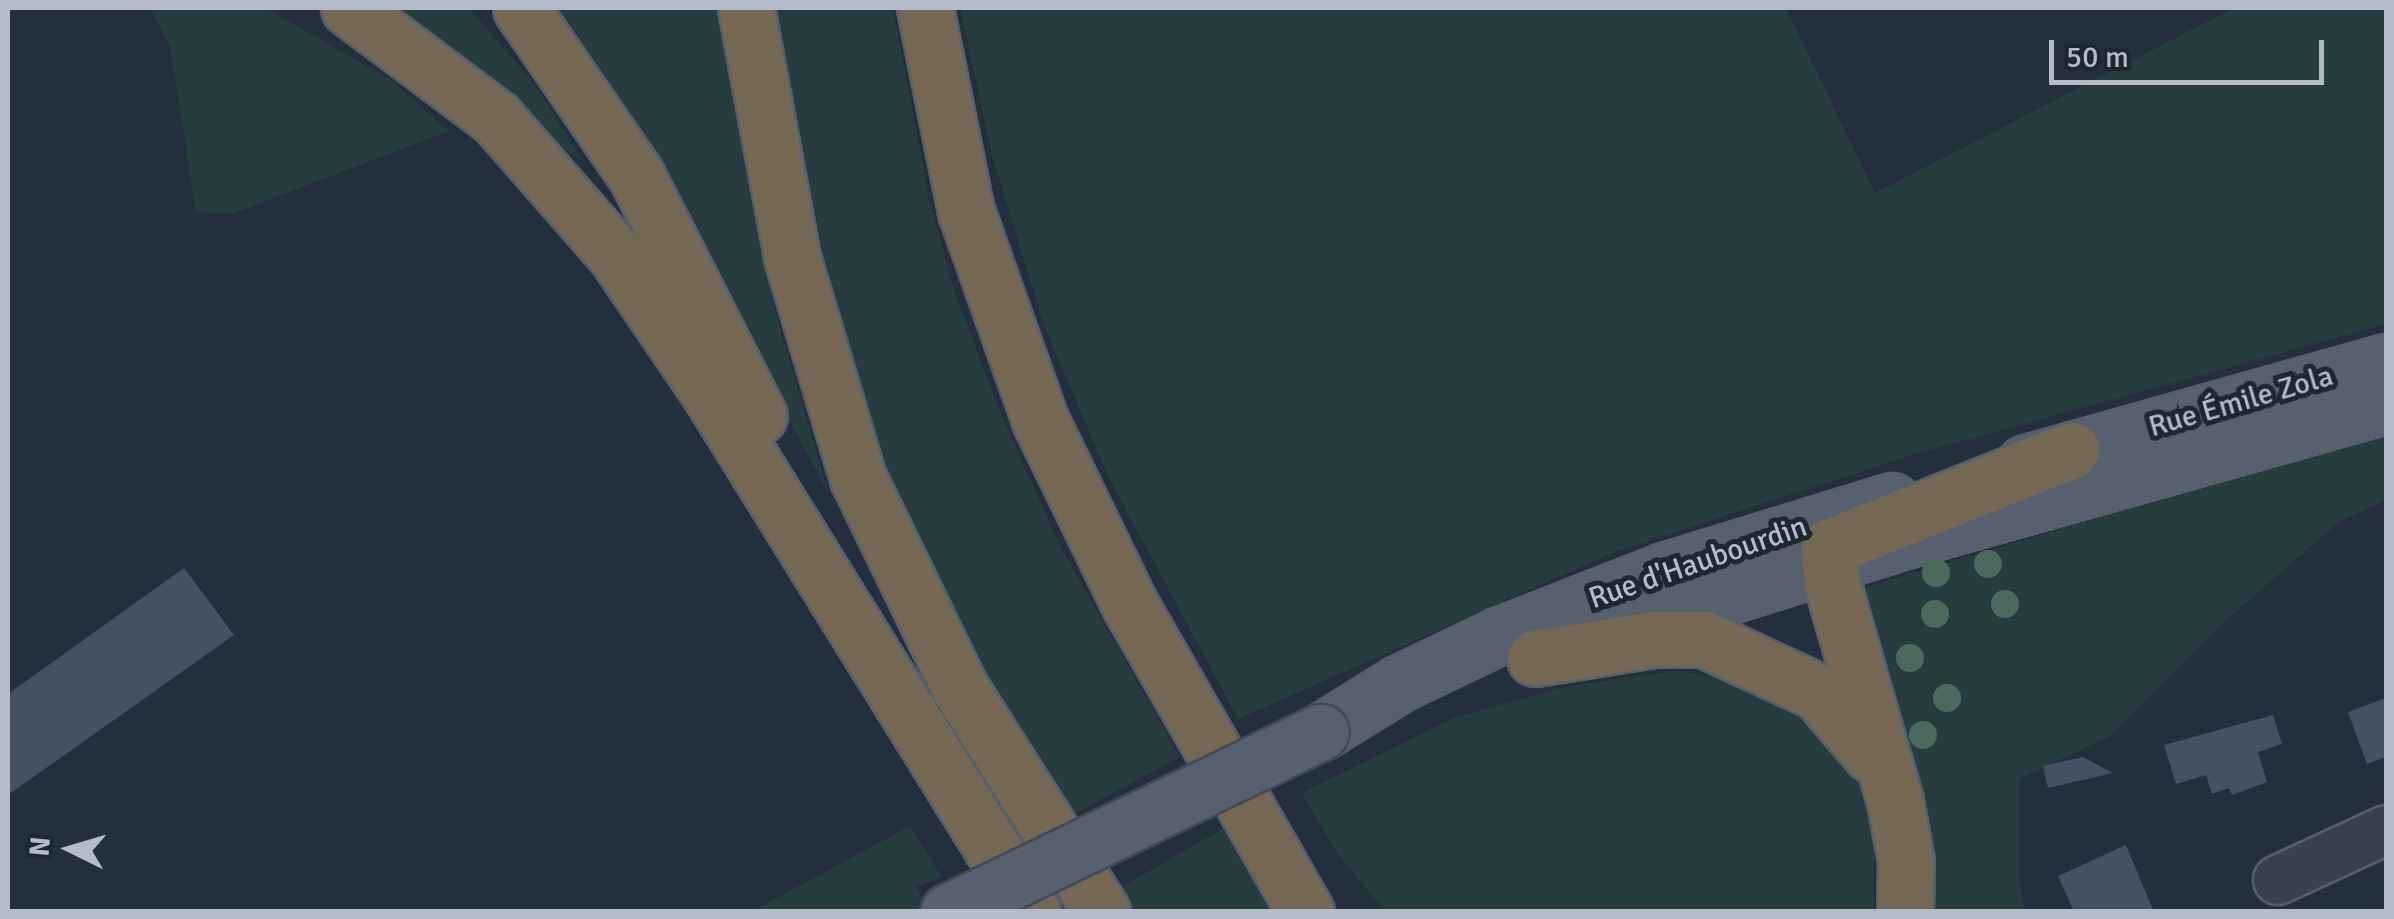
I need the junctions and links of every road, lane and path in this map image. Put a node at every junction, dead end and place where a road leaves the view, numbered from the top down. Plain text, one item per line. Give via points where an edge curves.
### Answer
1 (349, 8) edge
2 (522, 8) edge
3 (746, 8) edge
4 (924, 8) edge
5 (2386, 362) edge
6 (2386, 405) edge
7 (2092, 459) junction
8 (1826, 564) junction
9 (863, 641) junction
10 (1535, 658) junction
11 (1321, 732) junction
12 (1204, 737) junction
13 (1895, 801) junction
14 (2386, 830) edge
15 (2278, 880) dead end
16 (948, 912) edge
17 (1032, 912) edge
18 (1102, 912) edge
19 (1306, 912) edge
20 (1344, 912) edge
21 (1905, 912) edge

1 - 9 highway via 483,107 579,208 712,395
2 - 9 highway via 595,108 673,241
3 - 18 highway via 792,256 858,478 960,688
4 - 12 highway via 958,182 1018,368 1108,562
5 - 7 main road, Rue Émile Zola
6 - 7 main road
7 - 8 highway via 1835,540
7 - 11 main road, Rue d'Haubourdin via 1844,514 1594,597 1429,668
8 - 10 main road, Rue d'Haubourdin
8 - 13 highway
9 - 17 highway
10 - 11 main road, Rue d'Haubourdin
10 - 13 highway via 1680,637 1744,654 1791,674 1839,710
11 - 16 main road, Rue d'Haubourdin, bridge
12 - 19 highway
12 - 20 highway
13 - 21 highway via 1906,861
14 - 15 street

